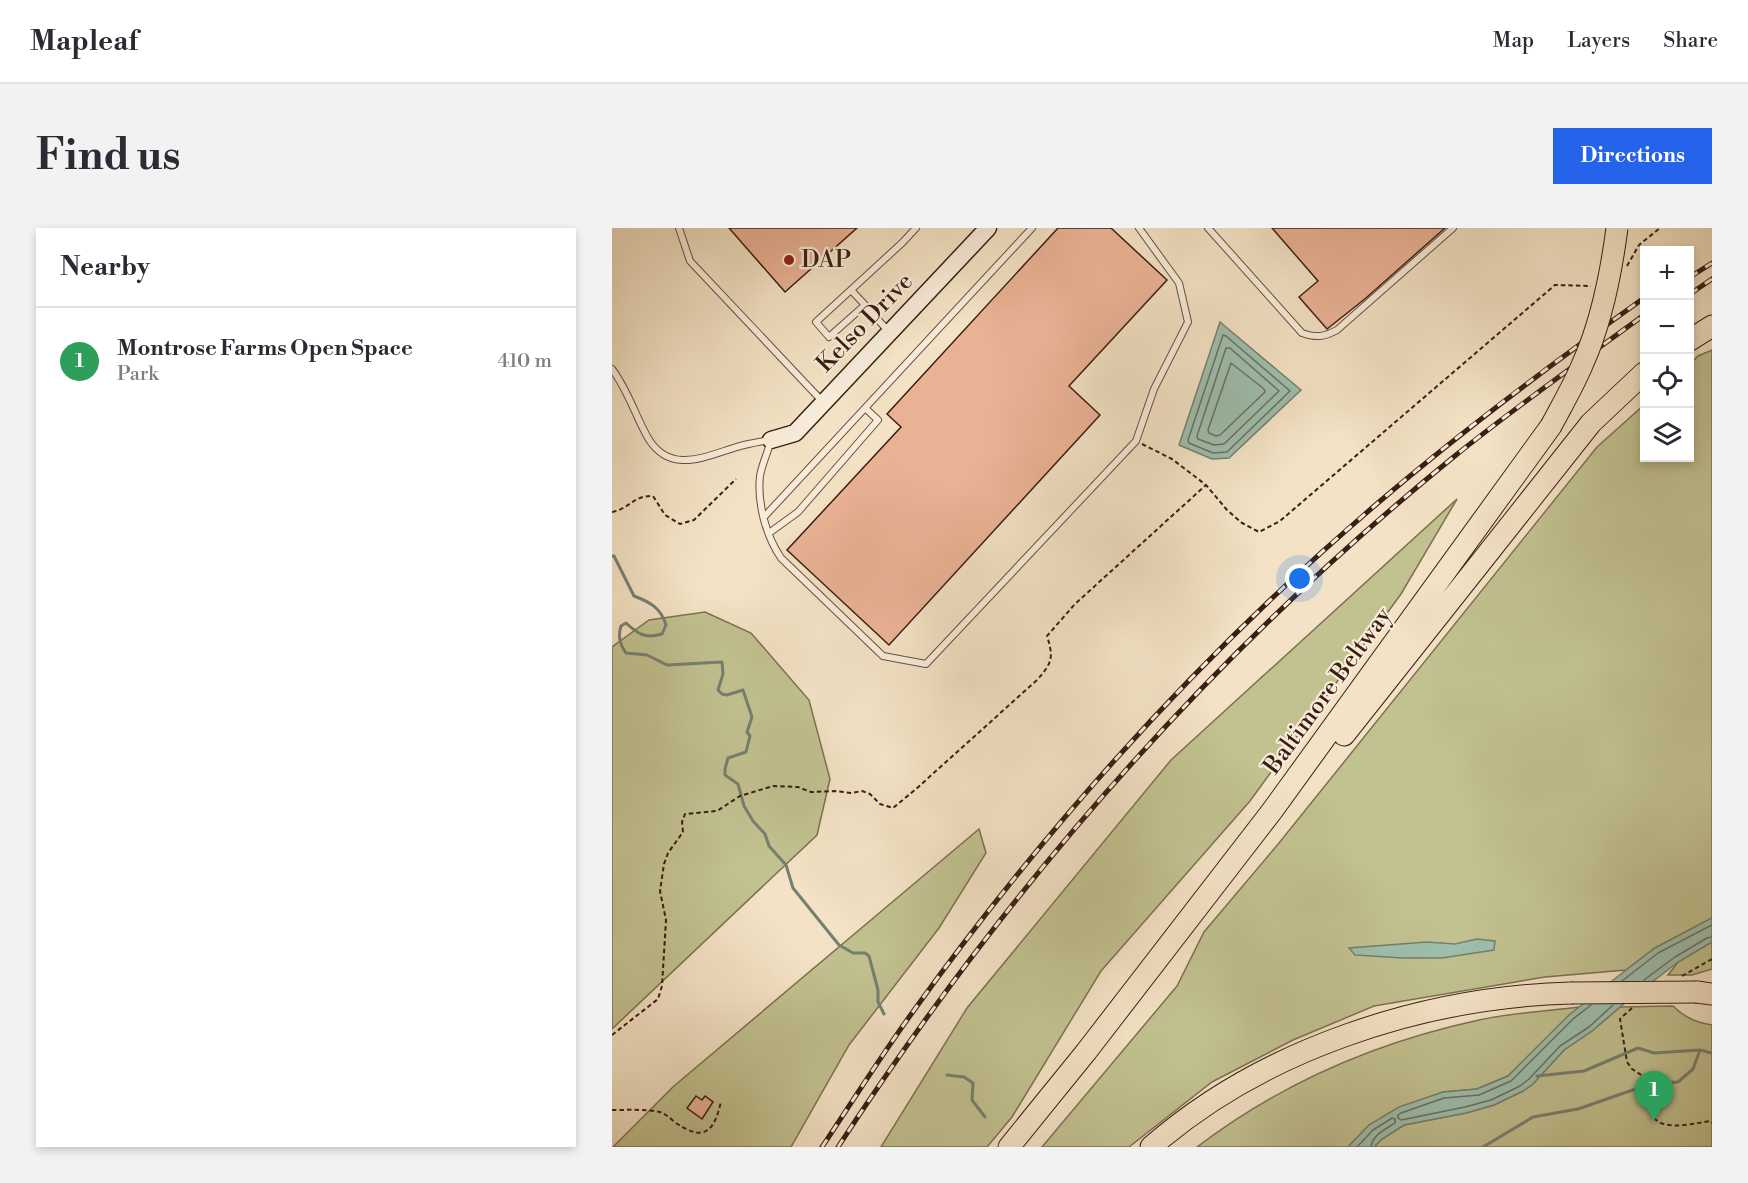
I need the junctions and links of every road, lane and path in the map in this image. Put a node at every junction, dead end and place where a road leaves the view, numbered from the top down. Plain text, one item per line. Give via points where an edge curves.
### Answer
1 (679, 228) edge
2 (916, 228) edge
3 (1032, 228) edge
4 (1139, 228) edge
5 (1208, 228) edge
6 (1453, 228) edge
7 (1617, 228) edge
8 (1660, 228) edge
9 (984, 229) edge
10 (1626, 269) dead end
11 (1593, 286) dead end
12 (851, 290) junction
13 (865, 305) junction
14 (1712, 326) edge
15 (889, 333) junction
16 (1694, 337) edge
17 (612, 369) edge
18 (1640, 377) edge
19 (823, 402) junction
20 (865, 408) junction
21 (771, 440) junction
22 (1136, 441) junction
23 (736, 479) dead end
24 (1206, 485) junction
25 (612, 512) edge
26 (764, 517) junction
27 (769, 533) junction
28 (1712, 959) edge
29 (1677, 979) dead end
30 (1707, 993) edge
31 (1640, 1003) dead end
32 (612, 1035) edge
33 (1086, 1052) junction
34 (721, 1101) dead end
35 (612, 1110) edge
36 (1712, 1123) edge
37 (1009, 1147) edge
38 (1151, 1147) edge

1 - 19 lane via 690,261
2 - 12 lane
3 - 20 lane
4 - 22 lane via 1179,283 1188,322 1154,389
5 - 6 lane via 1302,333 1315,338 1337,330
7 - 33 highway, Baltimore Beltway, bridge via 1604,299 1584,363 1551,426 1272,811
8 - 10 path via 1639,245
9 - 15 street, Kelso Drive
11 - 24 path via 1555,285 1280,521 1259,532 1242,524
12 - 13 lane
12 - 13 lane via 816,322 829,338
13 - 15 lane
14 - 16 highway
15 - 19 street, Kelso Drive
17 - 21 lane via 625,385 649,441 663,455 691,462
18 - 33 highway via 1591,423 1279,817
19 - 21 street, Kelso Drive via 795,433
20 - 26 lane
20 - 27 lane via 878,420 798,512
21 - 26 lane via 760,474
22 - 24 path via 1172,459
22 - 27 lane via 926,664 882,656 781,558
23 - 25 path via 694,520 680,524 665,515 653,496 643,496
24 - 32 path via 1075,604 1047,636 1052,651 1049,665 1036,680 893,808 862,791 811,792 773,786 740,796 717,811 685,814 683,832 664,864 660,891 666,920 658,999
26 - 27 lane
28 - 29 path
30 - 38 highway, bridge via 1539,994 1466,1003 1386,1021 1277,1065 1201,1109
31 - 36 path via 1622,1016 1621,1028 1627,1062 1646,1077 1656,1095 1655,1119 1670,1125
33 - 37 highway, Baltimore Beltway
34 - 35 path via 715,1123 699,1132 660,1112

